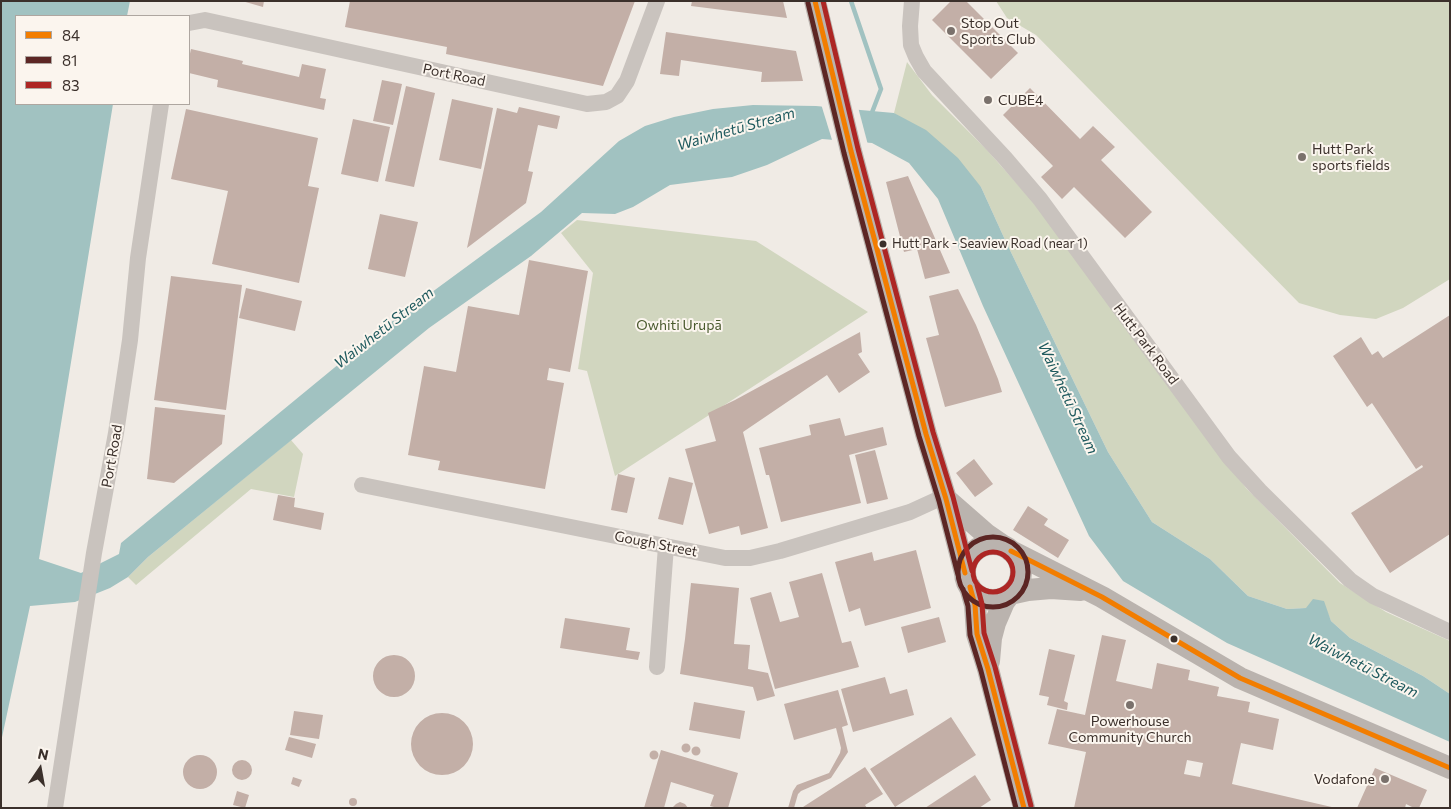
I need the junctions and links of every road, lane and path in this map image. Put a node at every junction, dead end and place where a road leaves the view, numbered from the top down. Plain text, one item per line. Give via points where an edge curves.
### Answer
1 (657, 1) edge
2 (815, 1) edge
3 (912, 1) edge
4 (190, 24) edge
5 (161, 105) edge
6 (362, 485) dead end
7 (945, 497) junction
8 (666, 546) junction
9 (1008, 549) junction
10 (967, 580) junction
11 (1090, 590) junction
12 (1010, 594) junction
13 (1450, 632) edge
14 (657, 667) dead end
15 (988, 669) junction
16 (1450, 768) edge
17 (55, 808) edge
18 (1024, 808) edge

1 - 4 street, Port Road via 628,81 618,96 606,102 587,104 204,20
2 - 7 main road via 851,150
3 - 13 street, Hutt Park Road via 911,45 924,71 1040,199 1229,456 1350,580 1373,596
5 - 17 street, Port Road via 138,258 130,340
6 - 8 street, Gough Street
7 - 8 street, Gough Street via 910,512 750,558 725,558
7 - 9 main road
7 - 10 main road
8 - 14 street
9 - 10 main road via 989,544 974,551 969,558
9 - 11 main road
9 - 12 main road via 1017,558 1021,575 1019,584
10 - 12 main road via 974,594 986,600
10 - 15 main road via 975,605 977,634
11 - 12 main road via 1051,588
11 - 16 main road via 1240,678
12 - 15 main road via 995,623
15 - 18 main road

